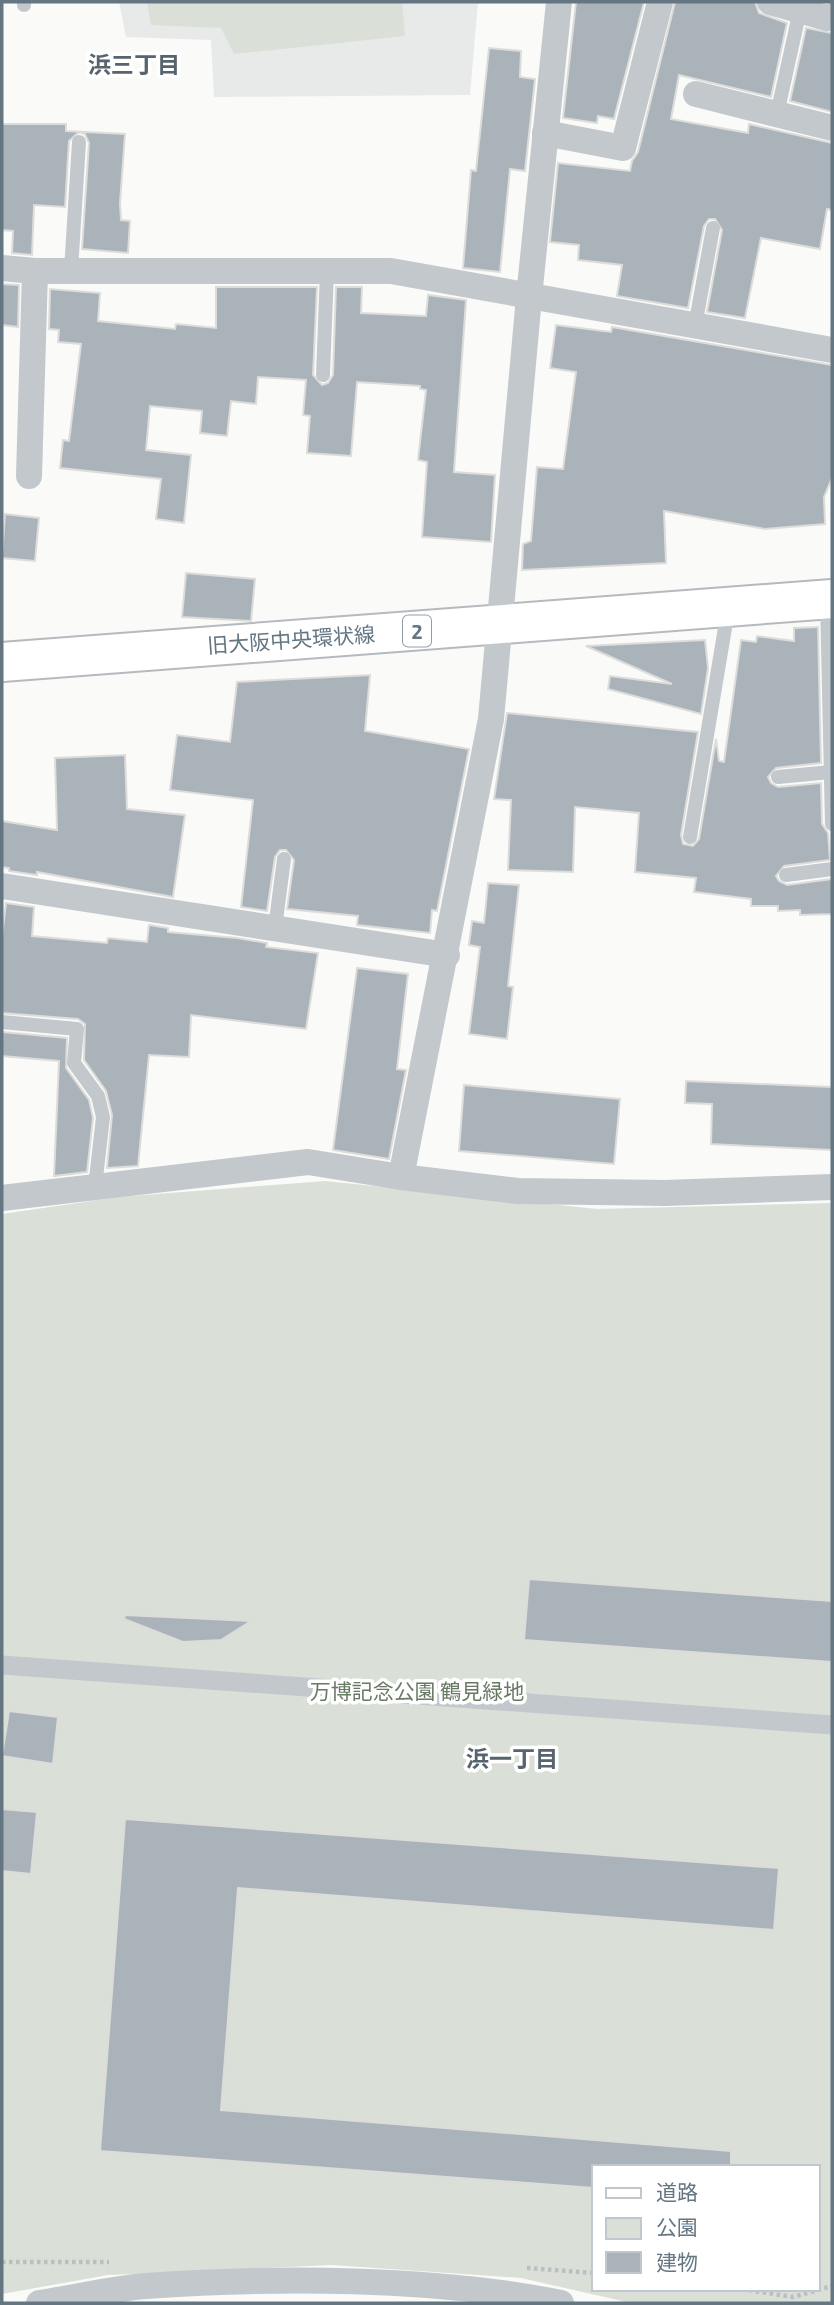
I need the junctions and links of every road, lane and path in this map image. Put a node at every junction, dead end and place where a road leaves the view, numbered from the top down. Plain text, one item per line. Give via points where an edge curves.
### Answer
1 (559, 2) edge
2 (660, 2) edge
3 (770, 2) edge
4 (800, 10) junction
5 (832, 16) edge
6 (696, 94) dead end
7 (777, 114) junction
8 (832, 128) edge
9 (545, 133) junction
10 (79, 142) dead end
11 (713, 229) dead end
12 (2, 268) edge
13 (35, 271) junction
14 (71, 271) junction
15 (327, 271) junction
16 (529, 297) junction
17 (695, 326) junction
18 (832, 350) edge
19 (323, 375) dead end
20 (29, 476) dead end
21 (830, 599) edge
22 (729, 607) junction
23 (498, 625) junction
24 (2, 662) edge
25 (831, 772) edge
26 (778, 777) dead end
27 (832, 824) edge
28 (690, 837) dead end
29 (284, 859) dead end
30 (832, 869) edge
31 (786, 874) dead end
32 (2, 886) edge
33 (275, 928) junction
34 (447, 955) junction
35 (2, 1022) edge
36 (401, 1177) junction
37 (95, 1187) junction
38 (832, 1187) edge
39 (2, 1198) edge
40 (2, 1665) edge
41 (832, 1725) edge
42 (756, 2291) edge
43 (814, 2291) edge
44 (321, 2292) edge
45 (411, 2295) edge
46 (85, 2299) edge
47 (39, 2303) edge
48 (561, 2303) edge

1 - 9 street
2 - 9 street via 623,148
3 - 4 street
4 - 5 street
4 - 7 lane
6 - 7 street
7 - 8 street
9 - 16 street
10 - 14 lane
11 - 17 lane
12 - 13 street
13 - 14 street
13 - 20 street
14 - 15 street
15 - 16 street via 391,271
15 - 19 lane
16 - 17 street
16 - 23 street
17 - 18 street
21 - 22 main road, 旧大阪中央環状線 / 2
21 - 25 lane
22 - 23 main road, 旧大阪中央環状線 / 2
22 - 28 lane
23 - 24 main road, 旧大阪中央環状線 / 2
23 - 34 street via 491,719
25 - 26 lane
25 - 27 lane
29 - 33 lane
30 - 31 lane
32 - 33 street
33 - 34 street
34 - 36 street
35 - 37 lane via 77,1029 74,1063 99,1096 103,1116
36 - 37 street via 308,1162
36 - 38 street via 517,1191 665,1193
37 - 39 street
40 - 41 street
42 - 43 path via 793,2297
44 - 45 street
44 - 46 street via 143,2286
45 - 48 street via 517,2294
46 - 47 street

